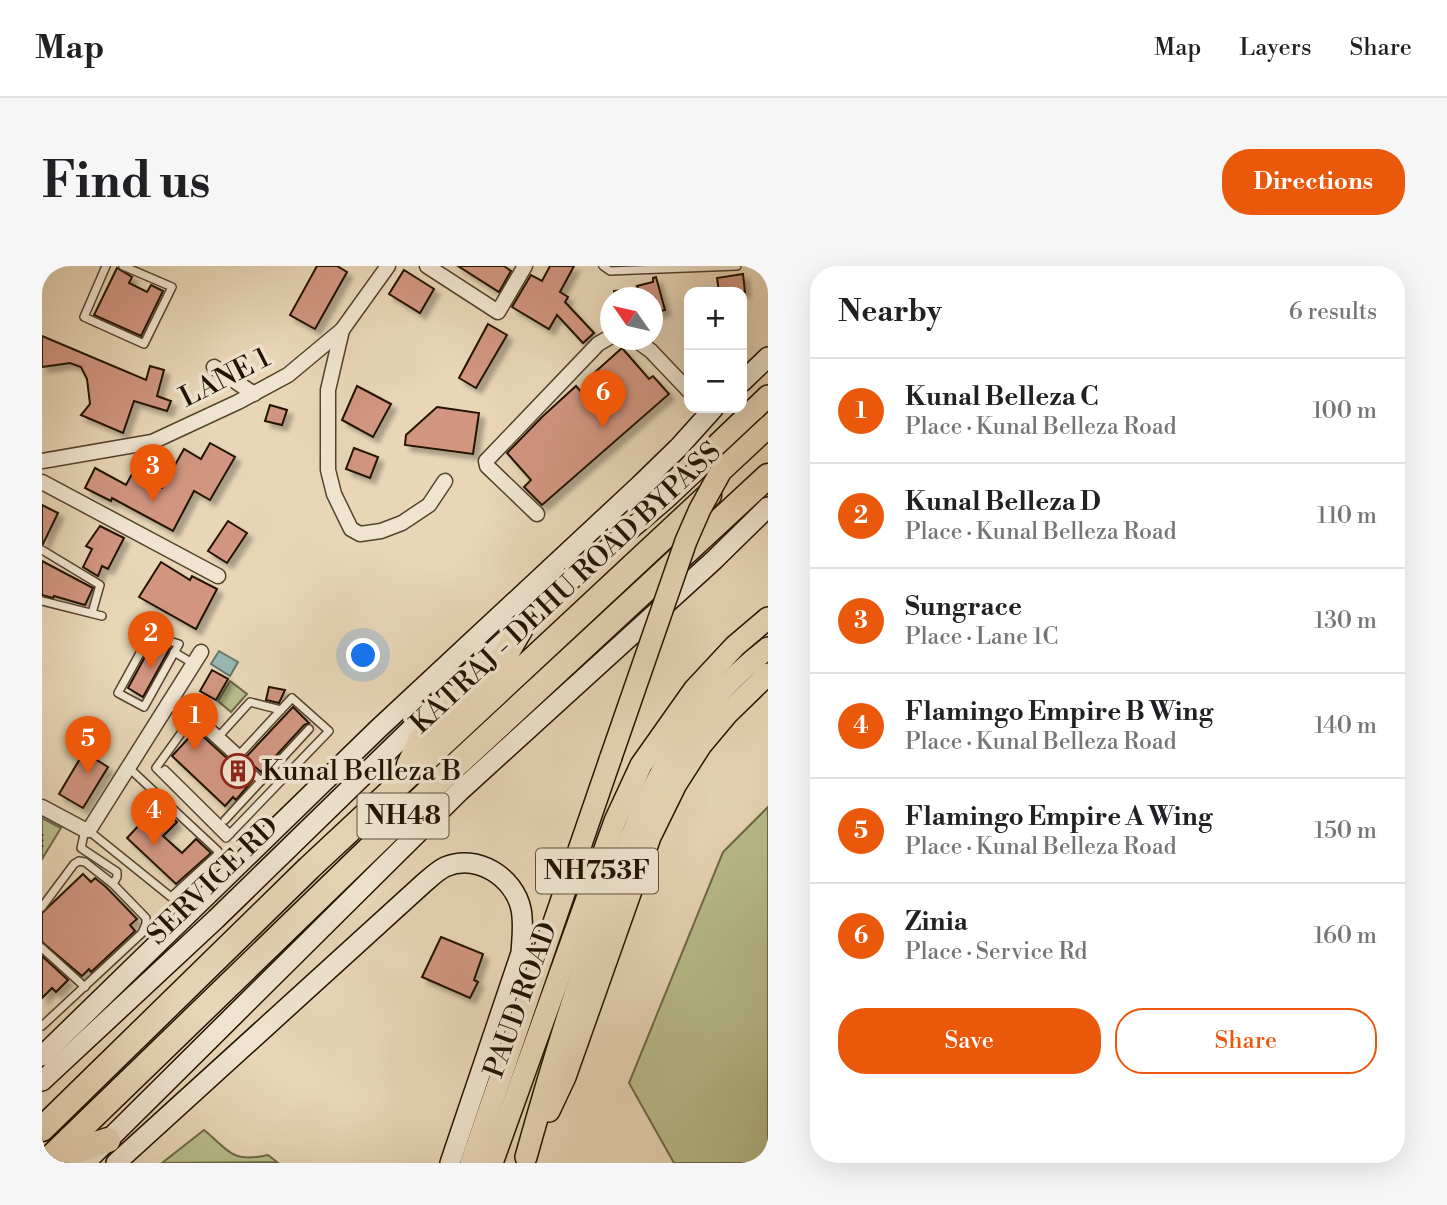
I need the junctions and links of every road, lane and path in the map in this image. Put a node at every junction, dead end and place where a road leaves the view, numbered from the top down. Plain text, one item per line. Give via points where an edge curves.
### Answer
1 (106, 266) edge
2 (123, 266) edge
3 (388, 266) edge
4 (428, 266) edge
5 (525, 266) edge
6 (603, 266) edge
7 (737, 266) edge
8 (342, 330) junction
9 (600, 343) edge
10 (651, 350) edge
11 (768, 357) edge
12 (214, 367) dead end
13 (747, 377) edge
14 (684, 386) edge
15 (254, 394) junction
16 (768, 396) edge
17 (706, 413) edge
18 (768, 413) edge
19 (768, 427) edge
20 (768, 441) edge
21 (42, 461) edge
22 (701, 466) junction
23 (768, 476) edge
24 (445, 481) dead end
25 (42, 482) edge
26 (768, 507) edge
27 (537, 514) dead end
28 (42, 550) edge
29 (218, 576) dead end
30 (42, 601) edge
31 (92, 613) junction
32 (102, 616) dead end
33 (768, 618) edge
34 (524, 623) junction
35 (768, 648) edge
36 (174, 652) junction
37 (198, 658) joint
38 (768, 674) edge
39 (169, 705) junction
40 (281, 710) junction
41 (192, 718) junction
42 (204, 720) dead end
43 (309, 729) dead end
44 (220, 735) junction
45 (129, 768) junction
46 (165, 770) dead end
47 (261, 781) junction
48 (402, 781) junction
49 (42, 807) edge
50 (225, 820) dead end
51 (87, 831) junction
52 (42, 834) edge
53 (230, 834) junction
54 (42, 848) edge
55 (113, 884) junction
56 (42, 907) edge
57 (42, 948) edge
58 (85, 987) junction
59 (42, 1026) edge
60 (42, 1056) edge
61 (42, 1081) edge
62 (42, 1129) edge
63 (112, 1152) edge
64 (525, 1160) edge
65 (47, 1161) edge
66 (85, 1163) edge
67 (450, 1163) edge
68 (471, 1163) edge
69 (492, 1163) edge

1 - 2 lane via 84,317 144,344 172,287
3 - 8 street, LANE 1
4 - 5 street via 498,312
6 - 7 lane via 610,271
8 - 15 street, LANE 1 via 288,374
8 - 24 street via 328,390 328,470 351,529 360,534 402,523 429,505
9 - 27 street via 487,458 487,466
10 - 14 street
11 - 13 street
12 - 15 street
15 - 21 street, LANE 1 via 152,442
16 - 22 main road
17 - 60 street via 640,485 378,729
18 - 22 main road via 725,453
19 - 68 main road, bridge via 721,471 686,541
20 - 48 highway, KATRAJ - DEHU ROAD BYPASS / NH48
22 - 34 street, SERVICE RD
23 - 65 highway, KATRAJ - DEHU ROAD BYPASS / NH48 via 455,766
25 - 29 street
26 - 63 street via 460,791
28 - 31 lane via 100,585
30 - 31 lane
31 - 32 lane
33 - 69 main road, PAUD ROAD / NH753F via 734,646 694,690 641,765 615,821
34 - 48 highway via 506,654 421,740
34 - 61 street, SERVICE RD
35 - 64 main road via 712,701 659,777 580,976
36 - 36 lane via 144,707 118,693 150,635 179,644
36 - 37 lane
37 - 39 street
38 - 64 main road, NH753F via 701,745 671,795 650,837 565,1077
39 - 41 lane
39 - 45 street
40 - 44 lane via 250,702
40 - 44 lane via 240,754
40 - 53 lane via 292,698 329,731
41 - 47 lane
41 - 53 lane via 156,768 226,838
42 - 44 lane
43 - 47 lane
45 - 51 street
45 - 51 lane via 218,851 217,855 171,897
46 - 53 lane
47 - 50 lane
48 - 62 highway, KATRAJ - DEHU ROAD BYPASS / NH48
49 - 51 street
51 - 55 lane via 81,848 117,872
52 - 54 path
55 - 56 lane via 79,861
55 - 58 lane via 146,918 146,925
57 - 58 lane
58 - 59 lane
63 - 65 highway
63 - 66 street
63 - 67 street via 160,1124 443,868 479,864 508,884 515,895 522,919 521,953

